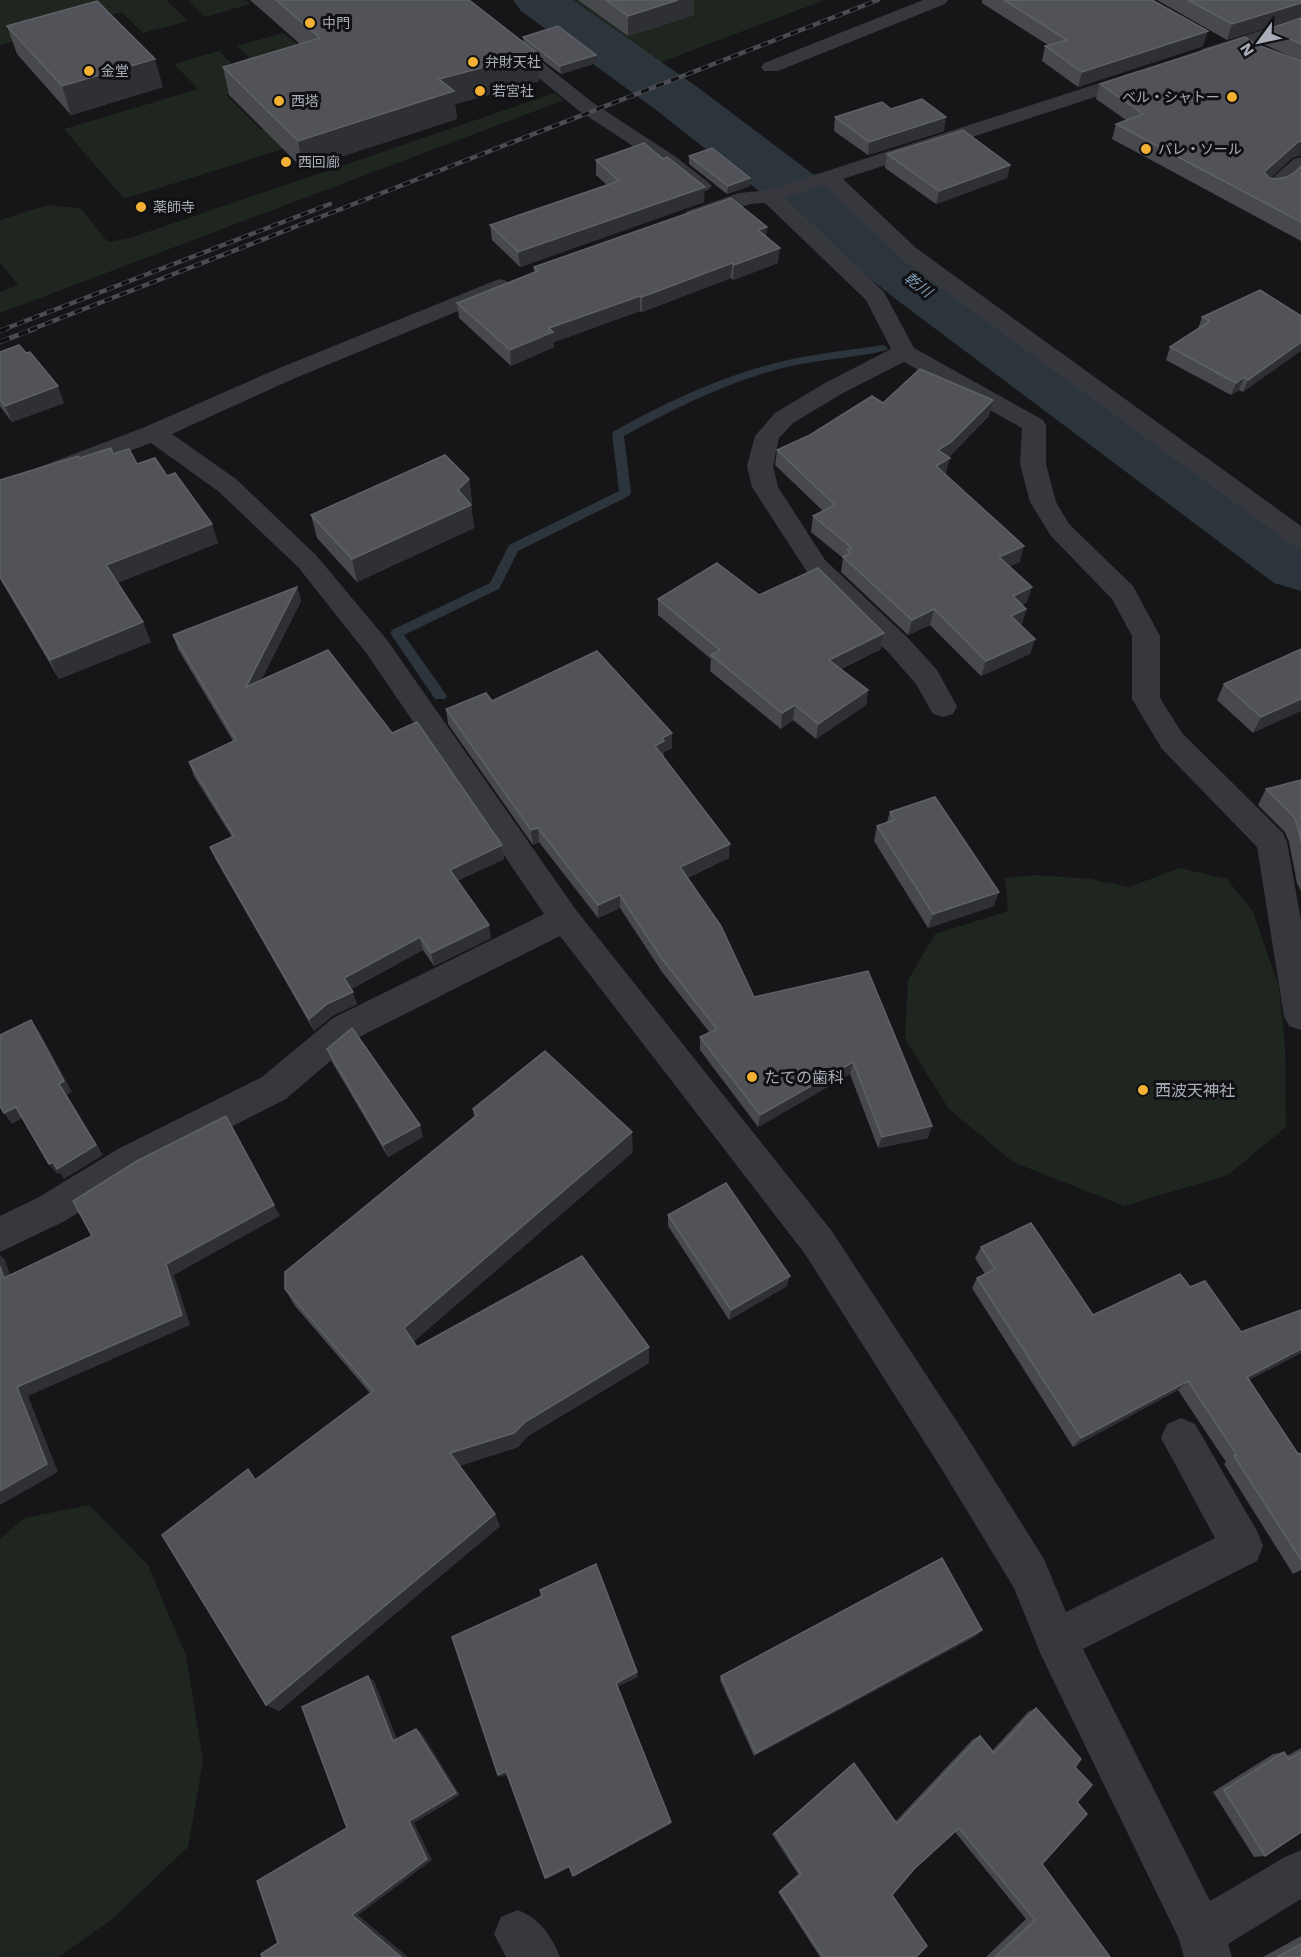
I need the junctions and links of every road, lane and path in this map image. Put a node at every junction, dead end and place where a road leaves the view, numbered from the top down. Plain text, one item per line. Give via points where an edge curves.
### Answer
1 (453, 0) edge
2 (939, 0) edge
3 (1301, 24) edge
4 (1205, 37) dead end
5 (1234, 46) junction
6 (1195, 57) edge
7 (1269, 58) edge
8 (771, 67) dead end
9 (1152, 71) edge
10 (1301, 163) edge
11 (829, 177) junction
12 (1272, 188) edge
13 (770, 196) junction
14 (724, 205) junction
15 (672, 225) edge
16 (518, 278) edge
17 (904, 352) junction
18 (154, 433) junction
19 (0, 491) edge
20 (1301, 539) edge
21 (943, 706) dead end
22 (566, 919) junction
23 (1301, 1016) edge
24 (0, 1235) edge
25 (1181, 1438) dead end
26 (1056, 1640) junction
27 (1301, 1872) edge
28 (1204, 1945) edge

1 - 14 street via 585,106 669,161
2 - 8 street
3 - 5 street
4 - 5 street
5 - 6 street
5 - 7 street
9 - 11 street
10 - 12 street
11 - 13 street
11 - 20 street via 908,253
13 - 14 street
13 - 17 street via 876,297
14 - 15 street
16 - 18 street
17 - 21 street via 784,418 767,436 760,466 765,487 816,566 898,645 927,677
17 - 23 street via 1034,425 1033,464 1043,502 1060,530 1123,592 1146,636 1146,699 1172,741 1272,842
18 - 19 street
18 - 22 street via 227,485 306,561 377,647
22 - 24 street via 345,1028 274,1088 131,1160 52,1209
22 - 26 street via 818,1242 1029,1574
25 - 26 street via 1242,1546
26 - 28 street
27 - 28 street

